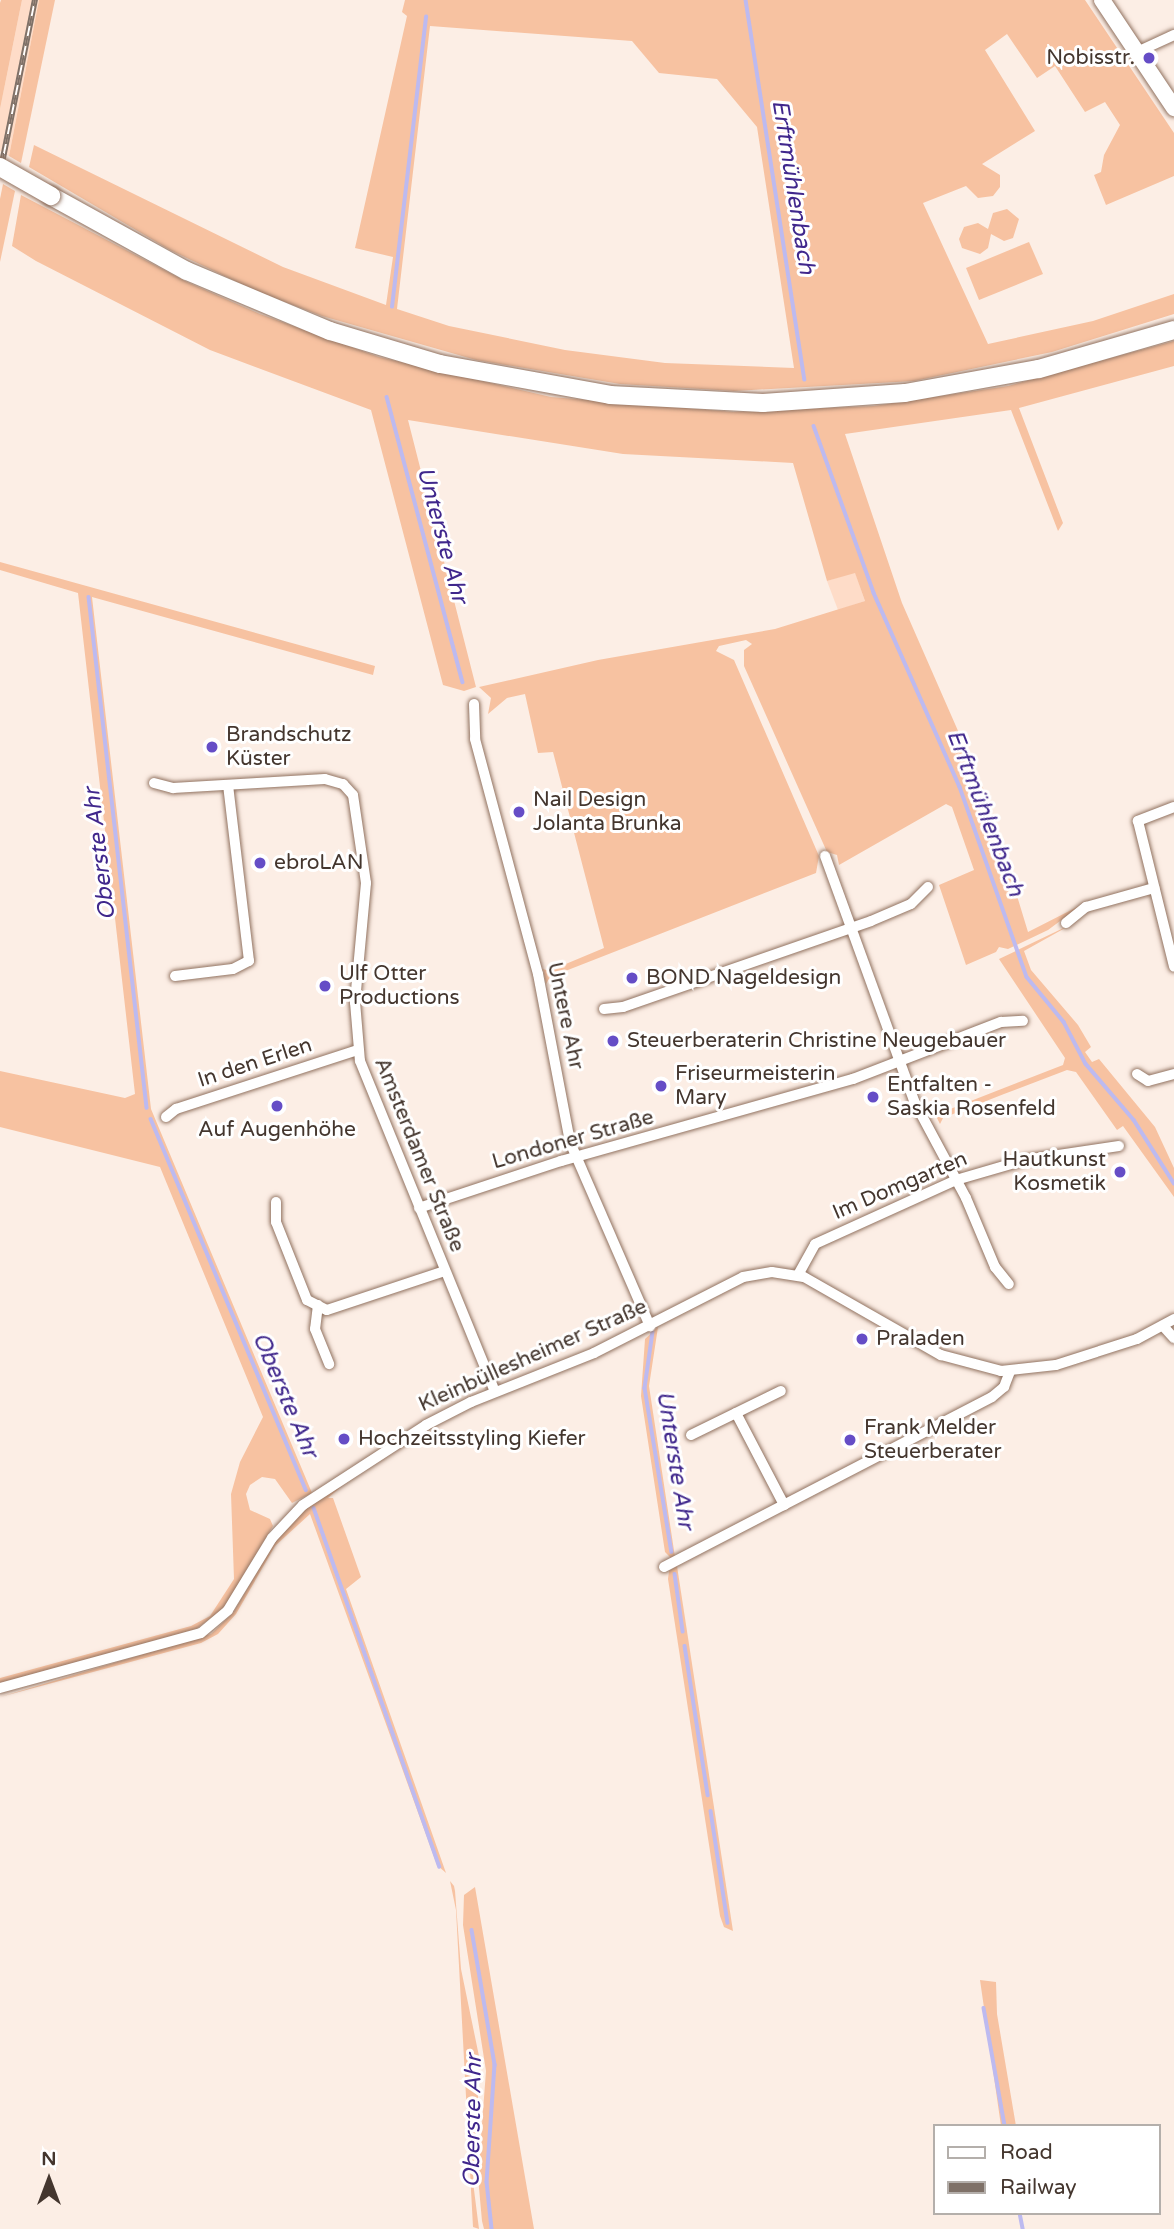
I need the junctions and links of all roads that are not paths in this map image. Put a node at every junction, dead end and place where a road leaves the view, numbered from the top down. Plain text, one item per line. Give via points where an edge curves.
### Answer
1 (1102, 0) edge
2 (1174, 35) edge
3 (1137, 52) junction
4 (1174, 107) edge
5 (0, 167) edge
6 (1174, 330) edge
7 (474, 704) dead end
8 (154, 783) dead end
9 (228, 785) junction
10 (1174, 807) edge
11 (825, 856) dead end
12 (928, 887) dead end
13 (1154, 888) junction
14 (1066, 923) dead end
15 (851, 926) junction
16 (1174, 967) edge
17 (175, 976) dead end
18 (604, 1009) dead end
19 (1023, 1021) dead end
20 (358, 1050) junction
21 (900, 1062) junction
22 (1137, 1074) dead end
23 (1174, 1074) edge
24 (166, 1117) dead end
25 (1119, 1146) dead end
26 (575, 1158) junction
27 (956, 1180) junction
28 (276, 1202) dead end
29 (419, 1208) junction
30 (445, 1271) junction
31 (798, 1275) junction
32 (1009, 1284) dead end
33 (318, 1305) junction
34 (1174, 1319) edge
35 (650, 1326) junction
36 (1164, 1327) junction
37 (1174, 1338) edge
38 (329, 1364) dead end
39 (1010, 1371) junction
40 (781, 1391) dead end
41 (495, 1392) junction
42 (736, 1413) junction
43 (691, 1435) dead end
44 (784, 1505) junction
45 (664, 1566) dead end
46 (0, 1688) edge

1 - 3 street
2 - 3 street
3 - 4 street
5 - 6 main road, bridge via 187,271 330,331 440,364 610,395 762,403 896,394 1040,369
7 - 26 street, Untere Ahr via 475,740 538,974
8 - 9 street, Amsterdamer Straße via 173,788
9 - 17 street via 249,961 233,970
9 - 20 street, Amsterdamer Straße via 325,779 343,784 353,795 366,883 355,1002
10 - 13 street via 1138,821
11 - 15 street
12 - 15 street via 911,904
13 - 14 street via 1086,907
13 - 16 street
15 - 18 street via 623,1007
15 - 21 street
19 - 21 street, Londoner Straße via 1001,1022
20 - 24 street, In den Erlen via 176,1109
20 - 29 street, Amsterdamer Straße
21 - 26 street, Londoner Straße
21 - 27 street
22 - 23 street via 1148,1081
25 - 27 street, Im Domgarten via 1010,1163
26 - 29 street, Londoner Straße
26 - 35 street, Untere Ahr
27 - 31 street, Im Domgarten via 815,1244
27 - 32 street via 995,1267
28 - 33 street via 276,1222 307,1300
29 - 30 street, Amsterdamer Straße
30 - 33 street via 327,1310
30 - 41 street, Amsterdamer Straße
31 - 35 street, Kleinbüllesheimer Straße via 772,1272 743,1277
31 - 39 street, Kleinbüllesheimer Straße via 941,1355
33 - 38 street via 315,1329
34 - 36 street, Kleinbüllesheimer Straße
35 - 41 street, Kleinbüllesheimer Straße
36 - 37 street
36 - 39 street, Kleinbüllesheimer Straße via 1056,1365
39 - 44 street via 998,1394
40 - 42 street
41 - 46 street, Kleinbüllesheimer Straße via 426,1425 295,1511 272,1538 224,1615 201,1633
42 - 43 street
42 - 44 street
44 - 45 street

